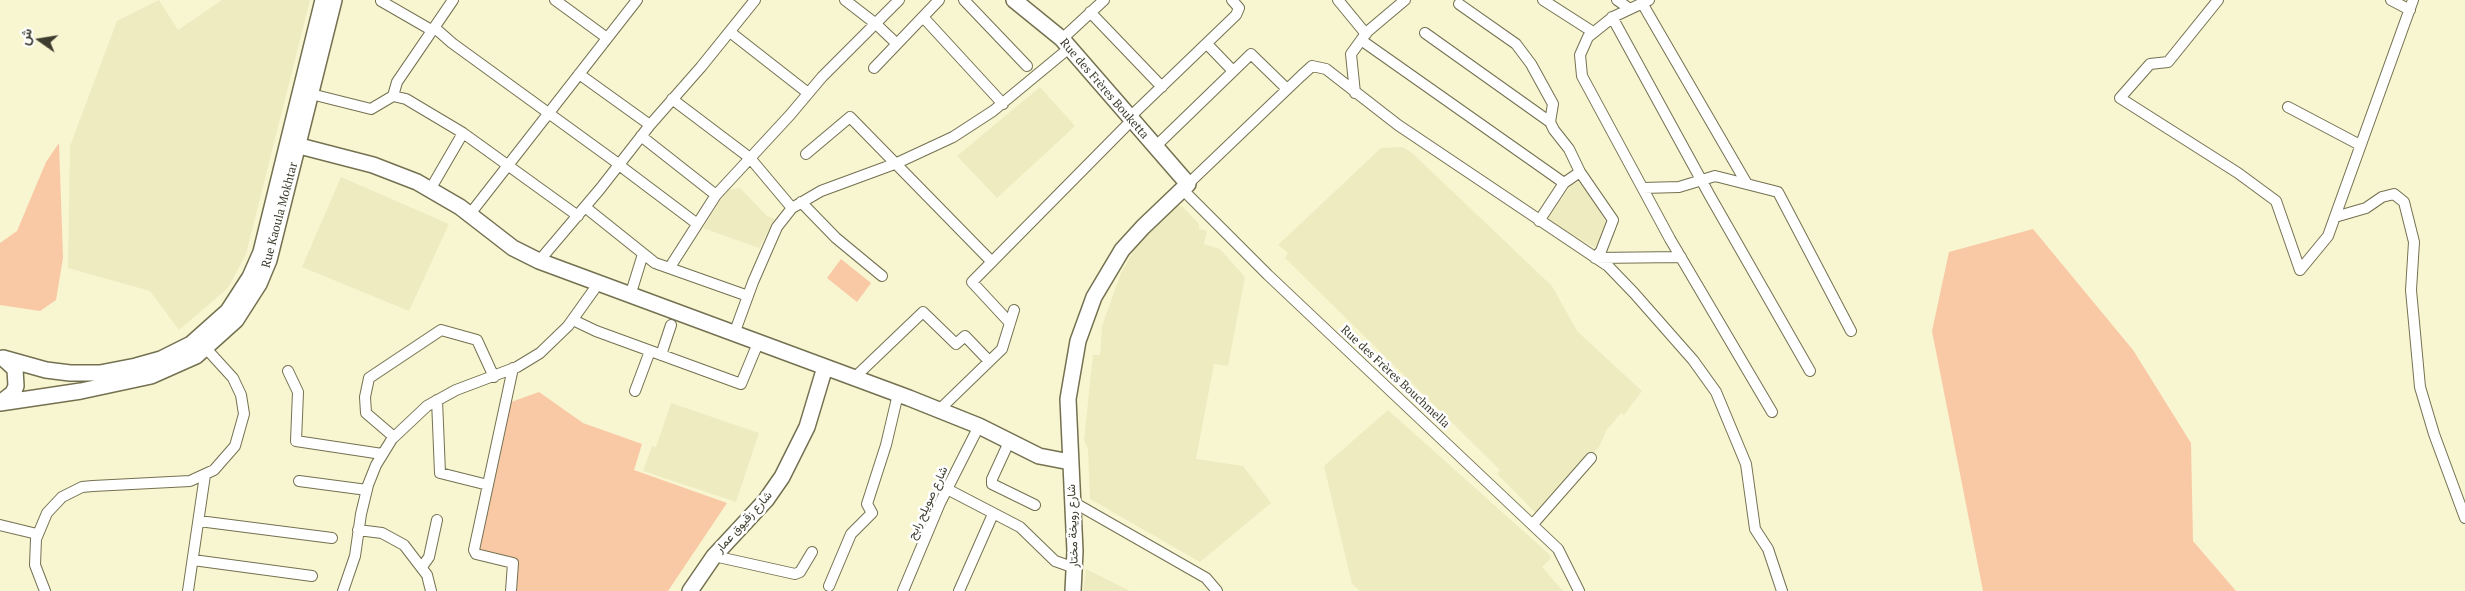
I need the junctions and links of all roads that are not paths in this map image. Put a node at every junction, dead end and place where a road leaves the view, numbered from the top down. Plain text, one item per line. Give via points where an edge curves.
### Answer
1 (323, 0) edge
2 (334, 0) edge
3 (452, 0) edge
4 (555, 0) edge
5 (755, 0) edge
6 (846, 0) edge
7 (899, 0) edge
8 (939, 0) edge
9 (964, 0) edge
10 (1014, 0) edge
11 (1104, 0) edge
12 (1232, 0) edge
13 (1338, 0) edge
14 (1543, 0) edge
15 (1617, 0) edge
16 (2218, 0) edge
17 (2391, 0) edge
18 (380, 1) dead end
19 (1404, 1) edge
20 (632, 2) edge
21 (1646, 2) edge
22 (1459, 4) dead end
23 (2411, 5) edge
24 (1630, 9) junction
25 (1090, 12) junction
26 (922, 17) junction
27 (1612, 18) junction
28 (876, 24) junction
29 (434, 29) junction
30 (730, 32) junction
31 (1593, 32) junction
32 (1425, 33) dead end
33 (1364, 37) junction
34 (607, 38) junction
35 (896, 44) junction
36 (1065, 44) junction
37 (1207, 44) junction
38 (1027, 66) dead end
39 (874, 68) dead end
40 (1234, 71) junction
41 (579, 74) junction
42 (1162, 87) junction
43 (1287, 89) junction
44 (808, 93) junction
45 (1355, 93) junction
46 (311, 94) junction
47 (393, 96) junction
48 (672, 99) junction
49 (1003, 104) junction
50 (2288, 107) dead end
51 (549, 113) junction
52 (1131, 119) junction
53 (1550, 122) junction
54 (650, 125) junction
55 (463, 133) junction
56 (641, 136) junction
57 (293, 144) junction
58 (2360, 145) junction
59 (1155, 147) junction
60 (806, 154) dead end
61 (750, 158) junction
62 (897, 163) junction
63 (508, 165) junction
64 (620, 165) junction
65 (1580, 172) junction
66 (1701, 179) junction
67 (1564, 183) junction
68 (1747, 184) junction
69 (1185, 186) junction
70 (431, 188) junction
71 (1643, 188) junction
72 (716, 195) junction
73 (796, 205) junction
74 (585, 207) junction
75 (470, 214) junction
76 (578, 216) junction
77 (2335, 217) junction
78 (1539, 221) junction
79 (696, 223) junction
80 (644, 254) junction
81 (1681, 257) junction
82 (1595, 258) junction
83 (539, 262) junction
84 (992, 262) junction
85 (670, 267) junction
86 (882, 276) dead end
87 (598, 284) junction
88 (630, 296) junction
89 (748, 296) junction
90 (1014, 310) dead end
91 (573, 320) junction
92 (1010, 323) junction
93 (670, 325) dead end
94 (1851, 331) dead end
95 (734, 334) junction
96 (758, 343) junction
97 (202, 344) junction
98 (650, 351) junction
99 (661, 355) junction
100 (2, 358) edge
101 (989, 361) junction
102 (825, 367) junction
103 (513, 368) junction
104 (288, 371) dead end
105 (1810, 371) dead end
106 (494, 377) junction
107 (854, 378) junction
108 (636, 391) dead end
109 (898, 394) junction
110 (437, 400) junction
111 (0, 403) edge
112 (938, 410) junction
113 (1772, 412) dead end
114 (979, 426) junction
115 (394, 437) junction
116 (1009, 442) junction
117 (382, 454) junction
118 (1591, 458) dead end
119 (1070, 462) junction
120 (205, 475) junction
121 (299, 481) dead end
122 (488, 486) junction
123 (947, 489) junction
124 (366, 490) junction
125 (1073, 502) junction
126 (1035, 506) dead end
127 (993, 514) junction
128 (2465, 518) edge
129 (437, 520) dead end
130 (198, 521) junction
131 (1533, 524) junction
132 (0, 525) edge
133 (358, 530) junction
134 (37, 534) junction
135 (332, 538) dead end
136 (812, 552) dead end
137 (714, 556) junction
138 (193, 560) junction
139 (422, 567) junction
140 (1075, 568) junction
141 (312, 576) dead end
142 (829, 586) dead end
143 (44, 591) edge
144 (188, 591) edge
145 (343, 591) edge
146 (431, 591) edge
147 (511, 591) edge
148 (690, 591) edge
149 (903, 591) edge
150 (959, 591) edge
151 (1074, 591) edge
152 (1217, 591) edge
153 (1579, 591) edge
154 (1782, 591) edge

1 - 57 main road, Rue Kaoula Mokhtar
2 - 46 main road, Rue Kaoula Mokhtar
3 - 29 street
4 - 34 street
5 - 30 street
6 - 28 street
7 - 28 street
8 - 26 street
9 - 38 street
10 - 36 main road, Rue des Frères Bouketta
11 - 25 street
12 - 37 street via 1239,8 1238,13
13 - 33 street
14 - 31 street
15 - 24 street
16 - 77 street via 2168,62 2150,64 2120,98 2276,201 2300,270 2328,236
17 - 23 street
18 - 29 street
19 - 33 street
20 - 34 street
21 - 24 street
21 - 68 street
22 - 53 street via 1516,44 1553,104
23 - 58 street
24 - 27 street
25 - 36 street
25 - 42 street
26 - 35 street
26 - 49 street
27 - 31 street
27 - 66 street
28 - 35 street
28 - 44 street
29 - 47 street via 397,82
29 - 51 street
30 - 44 street
30 - 48 street
31 - 71 street via 1582,48 1579,62 1582,76
32 - 53 street
33 - 45 street via 1351,54
33 - 67 street
34 - 41 street
35 - 39 street
36 - 49 street
36 - 52 main road, Rue des Frères Bouketta
37 - 40 street
37 - 42 street
40 - 43 street via 1251,54
40 - 59 street
41 - 51 street
41 - 54 street
42 - 52 street
43 - 45 street via 1312,66 1326,69
43 - 69 street
44 - 61 street
45 - 78 street
46 - 47 street via 371,109
46 - 57 main road, Rue Kaoula Mokhtar
47 - 55 street via 406,99
48 - 54 street
48 - 61 street
49 - 62 street via 953,137
50 - 58 street
51 - 63 street
51 - 64 street
52 - 59 main road, Rue des Frères Bouketta
52 - 84 street
53 - 65 street
54 - 56 street
55 - 63 street
55 - 70 street
56 - 64 street
56 - 72 street
57 - 70 main road via 373,165
57 - 97 main road, Rue Kaoula Mokhtar via 255,268
58 - 77 street
59 - 69 main road, Rue des Frères Bouketta
60 - 62 street via 850,117
61 - 72 street
61 - 73 street
62 - 73 street via 821,191
62 - 84 street
63 - 75 street
63 - 76 street
64 - 74 street
64 - 79 street
65 - 67 street
65 - 82 street via 1613,220
66 - 68 street via 1715,176
66 - 71 street via 1679,187
66 - 105 street
67 - 78 street
68 - 94 street via 1778,192
69 - 119 main road, شارع رويخة مختار via 1122,250 1104,276 1089,308 1074,357 1069,387
69 - 131 street, Rue des Frères Bouchmella via 1268,275
70 - 75 main road
71 - 81 street
72 - 79 street
73 - 86 street
73 - 89 street via 777,227
74 - 76 street
74 - 80 street
75 - 83 main road via 513,248
76 - 83 street
77 - 128 street via 2366,208 2382,197 2394,194 2404,202 2414,242 2411,290 2420,386
78 - 82 street
79 - 85 street
80 - 85 street via 655,263
80 - 88 street
81 - 82 street
81 - 113 street
82 - 154 street via 1613,270 1634,293 1693,360 1716,392 1746,464 1754,529 1768,549
83 - 87 main road
84 - 92 street via 972,282
85 - 89 street
87 - 88 main road
87 - 91 street
88 - 95 main road
89 - 95 street
90 - 92 street
91 - 98 street
91 - 103 street via 540,353
92 - 101 street via 1002,349
93 - 99 street
95 - 96 main road
96 - 99 street via 741,384
96 - 102 main road
97 - 100 main road, Rue Kaoula Mokhtar via 155,361 105,372 62,372
97 - 111 main road, Rue Kaoula Mokhtar via 171,369 151,376
97 - 120 street via 233,378 242,395 244,414 235,446
98 - 99 street
98 - 108 street
100 - 111 main road via 10,363 17,377 13,393
101 - 107 street via 965,336 956,344 923,312
101 - 112 street
102 - 107 main road
102 - 137 main road, شارع زقيوق عمار via 809,421 782,477 766,500
103 - 106 street
103 - 122 street
104 - 117 street via 298,392 296,441
106 - 110 street
106 - 115 street via 477,340 441,330 370,378 365,397 366,413
107 - 109 main road
109 - 112 main road
109 - 142 street via 867,504 872,513 851,534
110 - 115 street via 419,411
110 - 122 street via 440,473
112 - 114 main road
114 - 116 main road
114 - 123 street, شارع صويلح رابح
115 - 117 street
116 - 119 main road via 1039,456
116 - 126 street via 992,484
117 - 124 street
118 - 131 street
119 - 125 main road, شارع رويخة مختار
120 - 130 street
120 - 134 street via 190,481 82,487 54,504
121 - 124 street
122 - 147 street via 475,553 513,562
123 - 127 street
123 - 149 street, شارع صويلح رابح
124 - 133 street
125 - 140 main road, شارع رويخة مختار
125 - 152 street via 1206,578
127 - 140 street via 1020,527 1055,561
127 - 150 street
129 - 139 street via 429,557
130 - 135 street
130 - 138 street
131 - 153 street, Rue des Frères Bouchmella via 1558,549
132 - 134 street
133 - 139 street via 369,530 396,539
133 - 145 street via 355,556
134 - 143 street via 35,565
136 - 137 street via 800,572 795,574
137 - 148 main road, شارع زقيوق عمار
138 - 141 street
138 - 144 street
139 - 146 street
140 - 151 main road, شارع رويخة مختار

